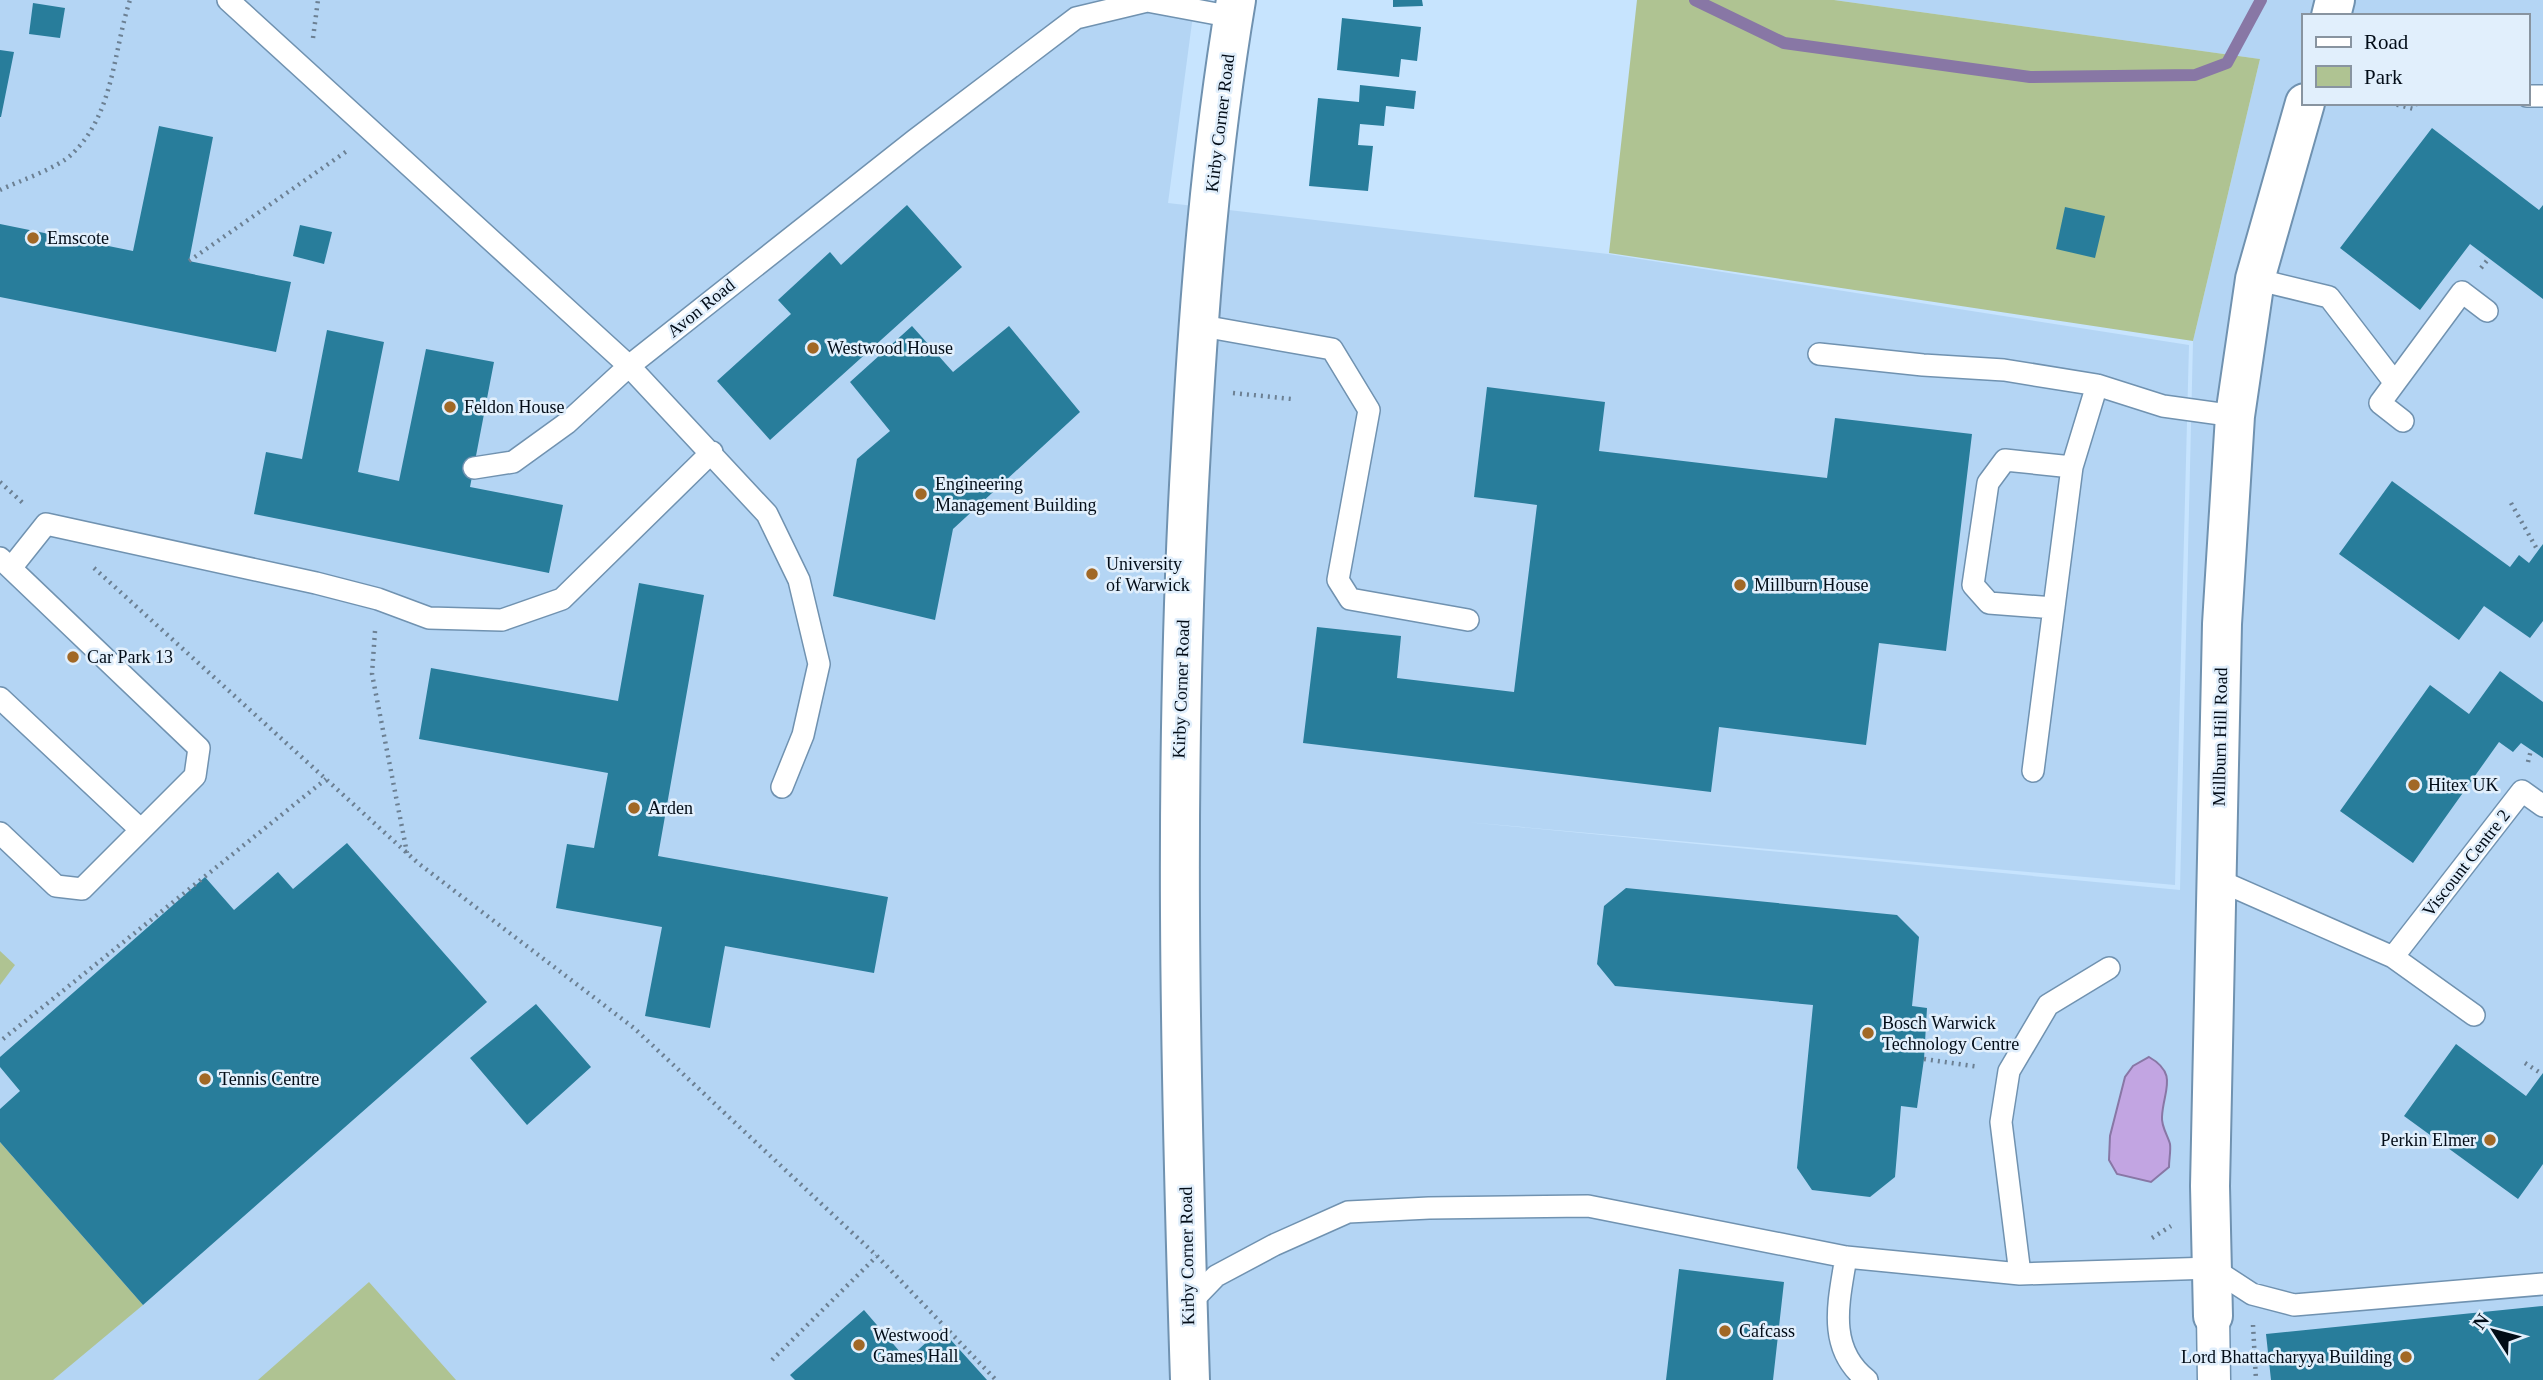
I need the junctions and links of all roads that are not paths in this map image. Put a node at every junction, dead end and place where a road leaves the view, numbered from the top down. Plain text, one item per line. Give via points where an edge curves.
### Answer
1 (228, 0) edge
2 (1235, 9) edge
3 (2304, 105) edge
4 (2255, 279) junction
5 (2487, 311) dead end
6 (1197, 325) junction
7 (1819, 354) dead end
8 (629, 366) junction
9 (2395, 383) junction
10 (2097, 385) junction
11 (2235, 416) junction
12 (2403, 421) dead end
13 (712, 452) junction
14 (2072, 467) junction
15 (474, 468) dead end
16 (5, 563) edge
17 (2054, 608) junction
18 (1468, 620) dead end
19 (0, 698) edge
20 (2033, 771) dead end
21 (782, 786) dead end
22 (2543, 806) edge
23 (141, 830) junction
24 (0, 833) edge
25 (2218, 880) junction
26 (2393, 957) junction
27 (2109, 968) dead end
28 (2474, 1015) dead end
29 (1846, 1257) junction
30 (2212, 1268) junction
31 (2020, 1274) junction
32 (2543, 1284) edge
33 (1188, 1305) junction
34 (2213, 1316) joint
35 (1190, 1380) edge
36 (1867, 1380) edge
37 (2214, 1380) edge

1 - 8 lane
2 - 6 street, Kirby Corner Road
2 - 8 lane, Avon Road via 1147,1 1076,18
3 - 4 street, Millburn Hill Road
4 - 9 lane via 2329,297
4 - 11 street, Millburn Hill Road
5 - 9 lane via 2462,292
6 - 18 lane via 1332,349 1369,410 1338,580 1350,599
6 - 33 street, Kirby Corner Road via 1178,774
7 - 10 lane via 2004,370
8 - 13 lane
8 - 15 lane, Avon Road via 567,423 513,462
9 - 12 lane via 2380,403
10 - 11 lane via 2163,406
10 - 14 lane
11 - 25 street, Millburn Hill Road via 2222,624
13 - 16 lane via 562,599 502,620 429,618 378,599 46,524
13 - 21 lane via 767,514 799,580 819,664 803,735
14 - 17 lane
14 - 17 lane via 2005,460 1988,483 1973,585 1989,603
16 - 23 lane via 199,748 195,776
17 - 20 lane
19 - 23 lane
22 - 26 lane, Viscount Centre 2 via 2522,790
23 - 24 lane via 82,889 56,886
25 - 26 lane
25 - 30 street, Millburn Hill Road
26 - 28 lane
27 - 31 lane via 2048,1005 2009,1071 2001,1122
29 - 31 lane
29 - 33 lane via 1588,1206 1348,1212 1216,1276
29 - 36 lane via 1836,1325 1854,1370
30 - 31 lane
30 - 32 lane via 2252,1294 2294,1305
30 - 34 street, Millburn Hill Road
33 - 35 street, Kirby Corner Road
34 - 37 street, Millburn Hill Road

